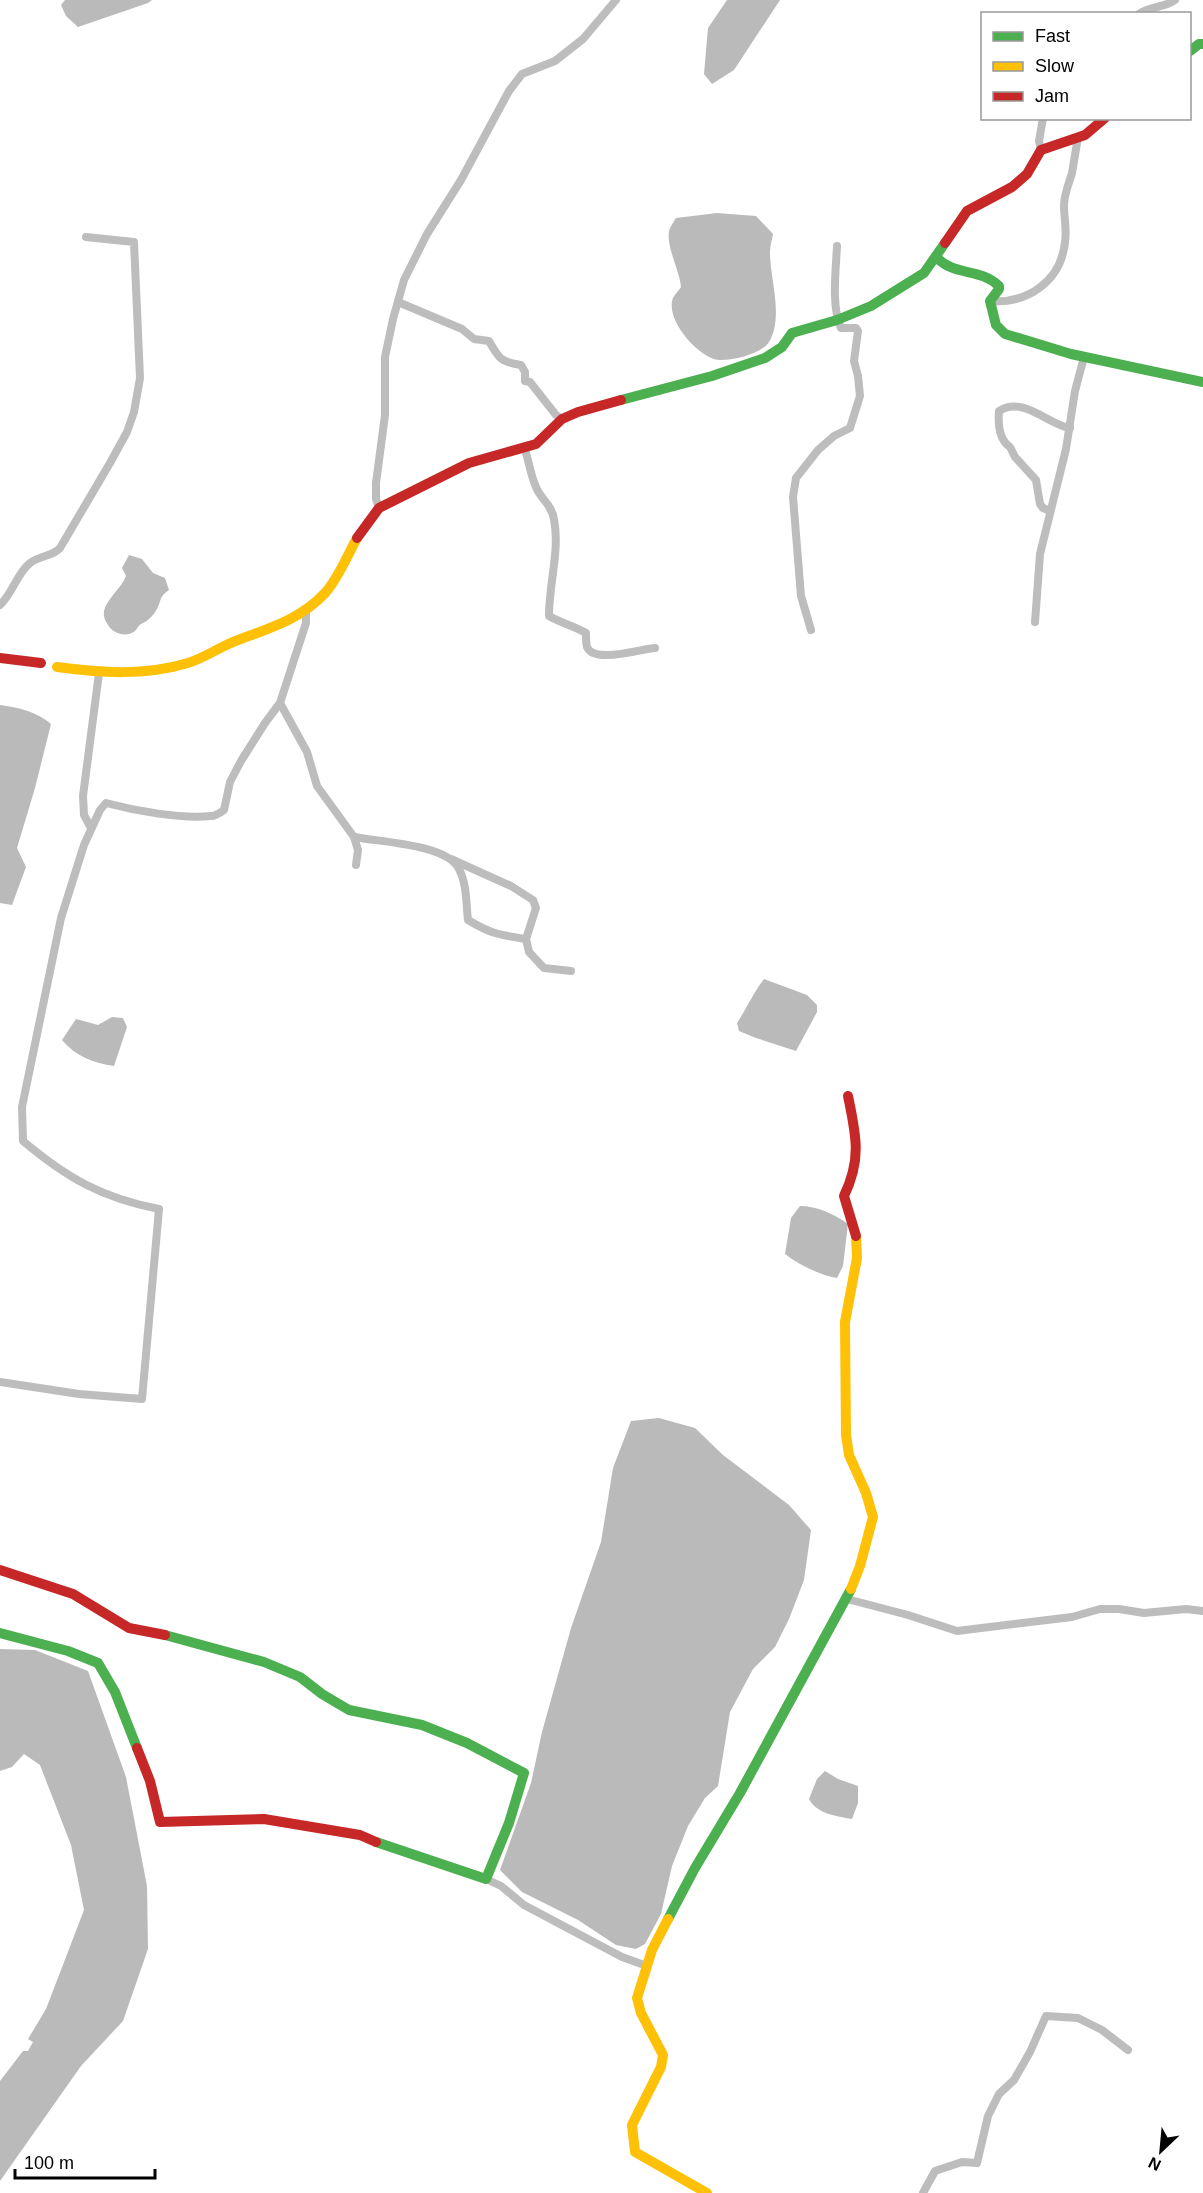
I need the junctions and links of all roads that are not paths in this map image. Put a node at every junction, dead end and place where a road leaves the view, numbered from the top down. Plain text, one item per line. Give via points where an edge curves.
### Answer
1 (616, 0) edge
2 (1175, 0) edge
3 (1142, 12) edge
4 (1043, 120) edge
5 (1103, 120) edge
6 (1078, 137) junction
7 (1041, 150) junction
8 (87, 237) dead end
9 (837, 246) dead end
10 (936, 257) junction
11 (398, 302) junction
12 (990, 302) junction
13 (837, 320) junction
14 (1084, 357) junction
15 (1203, 382) edge
16 (562, 419) junction
17 (1070, 428) junction
18 (524, 447) junction
19 (379, 508) junction
20 (1050, 511) junction
21 (0, 605) edge
22 (306, 611) junction
23 (1035, 622) dead end
24 (811, 630) dead end
25 (655, 648) dead end
26 (0, 658) edge
27 (41, 663) dead end
28 (57, 667) dead end
29 (99, 673) junction
30 (280, 703) junction
31 (91, 828) junction
32 (354, 837) junction
33 (444, 856) junction
34 (356, 865) dead end
35 (526, 939) junction
36 (571, 970) dead end
37 (848, 1096) dead end
38 (0, 1382) edge
39 (0, 1570) edge
40 (847, 1599) junction
41 (1203, 1611) edge
42 (0, 1633) edge
43 (486, 1879) junction
44 (647, 1966) junction
45 (1128, 2050) dead end
46 (707, 2193) edge
47 (923, 2193) edge

1 - 11 street via 583,39 555,61 522,74 509,91 462,180 427,234 404,280
2 - 3 street
4 - 7 street
5 - 6 street
6 - 7 street
6 - 12 street via 1064,205 1062,260 1037,292
7 - 10 street via 1027,174 967,211
8 - 21 street via 134,242 140,378 134,412 110,464 60,548 29,563
9 - 13 street
10 - 12 street via 945,267 983,273 993,279 999,289
10 - 13 street via 924,273 901,289
11 - 16 street via 462,329 474,339 489,341 505,363 521,365 525,381
11 - 19 street via 385,357 385,415 376,483
12 - 14 street via 996,325 1005,334
13 - 16 street via 792,333 782,347 765,358
13 - 24 street via 841,328 858,331 854,361 860,396 850,428 818,450 796,478 793,497 801,596
14 - 15 street
14 - 17 street
16 - 18 street via 536,444
17 - 20 street
17 - 20 street via 1019,407 1006,406 999,411 1001,436 1036,480 1040,504
18 - 19 street via 469,463
18 - 25 street via 537,491 550,505 554,518 555,559 549,616 586,633 587,647 603,656
19 - 22 street via 327,591
20 - 23 street via 1040,554
22 - 29 street via 190,663 145,673
22 - 30 street via 306,623
26 - 27 street
28 - 29 street
29 - 31 street via 83,796 84,815
30 - 31 street via 241,760 230,782 224,810 214,817 160,814 106,803
30 - 32 street via 307,752 316,786
31 - 38 street via 61,918 22,1107 23,1141 89,1188 120,1201 159,1209 142,1399
32 - 33 street via 415,846
32 - 34 street via 358,850
33 - 35 street via 459,868 468,920 489,932
33 - 35 street via 471,866 533,900 536,908
35 - 36 street via 529,952 544,968
37 - 40 street via 858,1150 844,1196 856,1233 857,1258 845,1322 846,1435 849,1455 873,1517
39 - 43 street via 73,1594 129,1628 264,1662 300,1677 349,1710 422,1725 524,1773
40 - 41 street via 957,1631 1072,1617 1100,1609 1144,1613
40 - 44 street via 690,1877
42 - 43 street via 98,1663 115,1692 150,1781 160,1822 264,1819 360,1834
43 - 44 street via 524,1905 622,1957
44 - 46 street via 638,1998 641,2013 663,2055 661,2067 632,2124 635,2152
45 - 47 street via 1078,2018 1046,2016 1014,2080 999,2094 988,2116 977,2163 962,2162 935,2171

